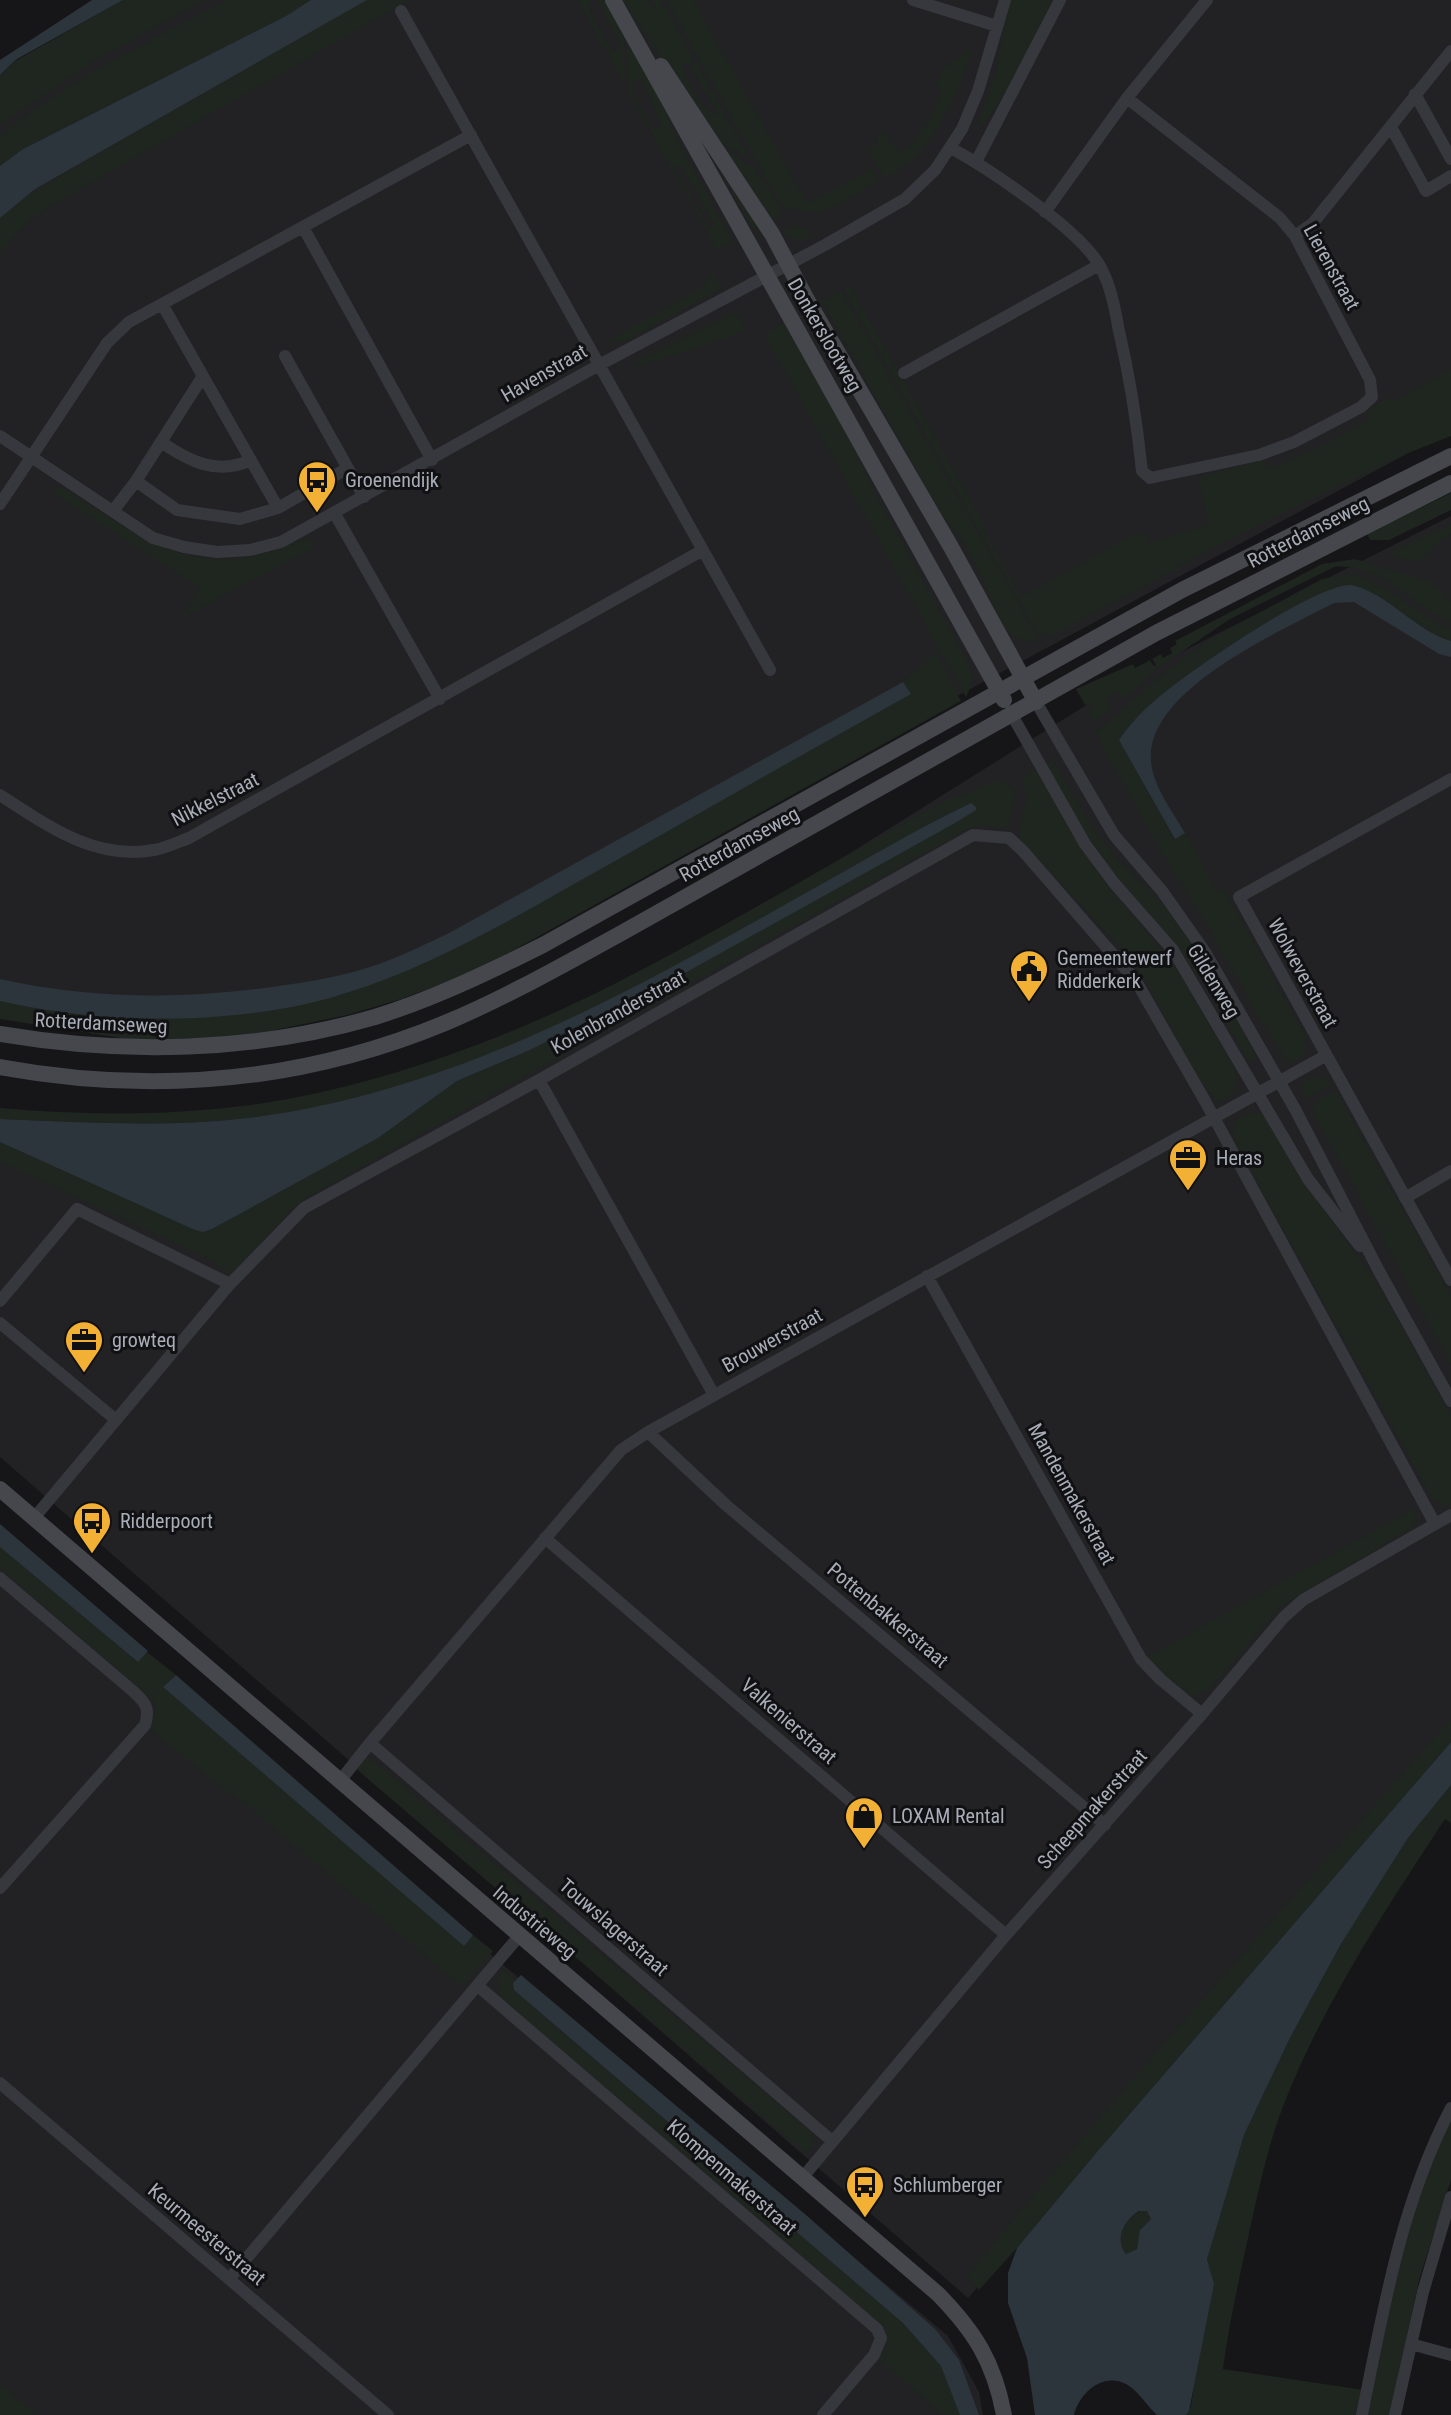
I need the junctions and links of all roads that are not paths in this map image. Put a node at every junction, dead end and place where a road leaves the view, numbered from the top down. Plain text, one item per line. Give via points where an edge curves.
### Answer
1 (616, 0) edge
2 (913, 0) edge
3 (1005, 0) edge
4 (1060, 0) edge
5 (1207, 0) edge
6 (401, 11) dead end
7 (997, 26) junction
8 (1451, 51) edge
9 (1415, 94) junction
10 (1127, 98) junction
11 (1391, 127) junction
12 (471, 135) junction
13 (951, 148) junction
14 (1451, 159) edge
15 (976, 162) junction
16 (1451, 176) edge
17 (1045, 212) junction
18 (303, 227) junction
19 (1295, 236) junction
20 (789, 265) junction
21 (1099, 265) junction
22 (768, 276) junction
23 (162, 304) junction
24 (285, 356) dead end
25 (599, 365) junction
26 (904, 373) dead end
27 (203, 376) junction
28 (0, 436) edge
29 (161, 442) junction
30 (1451, 456) edge
31 (31, 457) junction
32 (251, 460) junction
33 (432, 460) junction
34 (348, 468) junction
35 (136, 481) junction
36 (1451, 483) edge
37 (364, 497) junction
38 (0, 504) edge
39 (278, 508) junction
40 (113, 511) junction
41 (335, 514) junction
42 (703, 550) junction
43 (770, 670) dead end
44 (1023, 679) junction
45 (1000, 692) junction
46 (440, 699) junction
47 (1036, 702) junction
48 (1012, 715) junction
49 (1451, 779) edge
50 (0, 795) edge
51 (0, 1034) edge
52 (1325, 1056) junction
53 (0, 1067) edge
54 (539, 1080) junction
55 (1279, 1081) junction
56 (1258, 1092) junction
57 (1213, 1117) junction
58 (1451, 1171) edge
59 (1405, 1198) junction
60 (1379, 1271) junction
61 (927, 1276) junction
62 (1451, 1280) edge
63 (230, 1284) junction
64 (0, 1301) edge
65 (0, 1323) edge
66 (714, 1395) junction
67 (1451, 1401) edge
68 (116, 1420) junction
69 (648, 1432) junction
70 (0, 1489) edge
71 (1451, 1515) edge
72 (34, 1518) junction
73 (1435, 1524) junction
74 (545, 1538) junction
75 (0, 1578) edge
76 (1202, 1714) junction
77 (370, 1743) junction
78 (340, 1781) junction
79 (1105, 1825) junction
80 (0, 1888) edge
81 (520, 1935) junction
82 (1006, 1935) junction
83 (478, 1986) junction
84 (0, 2083) edge
85 (1451, 2108) edge
86 (832, 2141) junction
87 (803, 2177) junction
88 (1451, 2197) edge
89 (229, 2279) junction
90 (1411, 2344) junction
91 (1451, 2355) edge
92 (388, 2415) edge
93 (823, 2415) edge
94 (1004, 2415) edge
95 (1362, 2415) edge
96 (1395, 2415) edge

1 - 20 main road, Donkerslootweg
1 - 22 main road, Donkerslootweg
2 - 7 street
3 - 7 street, Havenstraat
4 - 15 street
5 - 10 street
6 - 12 street
7 - 13 street, Havenstraat via 969,115
8 - 9 street
9 - 11 street
9 - 14 street
10 - 17 street
10 - 19 street, Lierenstraat via 1280,218
11 - 16 street via 1426,191
11 - 19 street via 1313,223
12 - 18 street
12 - 25 street
13 - 15 street
13 - 20 street, Havenstraat via 905,199
15 - 17 street
17 - 21 street
18 - 23 street
18 - 33 street
19 - 21 street, Lierenstraat via 1370,380 1372,397 1294,442 1259,455 1150,478 1142,471 1134,400 1112,297
20 - 22 street, Havenstraat
20 - 44 main road, Donkerslootweg
21 - 26 street
22 - 25 street, Havenstraat
22 - 45 main road, Donkerslootweg
23 - 27 street
23 - 31 street via 129,322 107,343
24 - 34 street
25 - 33 street, Havenstraat
25 - 42 street
27 - 29 street
27 - 32 street
28 - 31 street, Havenstraat
29 - 32 street via 184,458 218,468
29 - 35 street
30 - 44 main road, Rotterdamseweg via 1233,564
31 - 38 street
31 - 40 street, Havenstraat
32 - 39 street
33 - 37 street, Havenstraat
34 - 37 street
34 - 39 street
35 - 39 street via 177,510 240,519
35 - 40 street
36 - 47 main road, Rotterdamseweg via 1242,588
37 - 41 street, Havenstraat
40 - 41 street, Havenstraat via 153,538 217,552 281,542
41 - 46 street
42 - 43 street
42 - 46 street, Nikkelstraat
44 - 45 main road, Rotterdamseweg
44 - 47 main road, Donkerslootweg
45 - 48 main road, Donkerslootweg
45 - 51 main road, Rotterdamseweg via 543,945 469,981 376,1016 272,1039 186,1047 115,1047
46 - 50 street, Nikkelstraat via 189,838 154,850 112,851 83,844
47 - 48 main road, Rotterdamseweg
47 - 55 street, Gildenweg via 1114,835 1205,952
48 - 53 main road, Rotterdamseweg via 542,976 381,1047 255,1075 185,1082 116,1082
48 - 56 street, Gildenweg via 1085,844 1173,950
49 - 52 street, Wolweverstraat via 1239,897
52 - 55 street, Brouwerstraat
52 - 59 street, Wolweverstraat
54 - 57 street, Kolenbranderstraat via 973,835 1009,838 1016,844 1136,981
54 - 63 street, Kolenbranderstraat via 304,1208
54 - 66 street
55 - 56 street, Brouwerstraat
55 - 60 street, Gildenweg
56 - 57 street, Brouwerstraat
56 - 60 street, Gildenweg via 1308,1179
57 - 61 street, Brouwerstraat
57 - 73 street, Kolenbranderstraat
58 - 59 street
59 - 62 street, Wolweverstraat
60 - 67 street, Gildenweg
61 - 66 street, Brouwerstraat
61 - 76 street, Mandenmakerstraat via 1141,1659
63 - 64 street via 77,1209
63 - 68 street, Kolenbranderstraat
65 - 68 street
66 - 69 street, Brouwerstraat
68 - 72 street, Kolenbranderstraat
69 - 74 street, Brouwerstraat via 621,1450
69 - 79 street, Pottenbakkerstraat via 726,1505
70 - 72 main road, Industrieweg
71 - 73 street, Scheepmakerstraat
72 - 78 main road, Industrieweg
73 - 76 street, Scheepmakerstraat via 1303,1600
74 - 77 street, Brouwerstraat
74 - 82 street, Valkenierstraat
75 - 80 street via 134,1692 149,1713 145,1725
76 - 79 street, Scheepmakerstraat
77 - 78 street, Brouwerstraat
77 - 86 street, Touwslagerstraat
78 - 81 main road, Industrieweg
79 - 82 street, Scheepmakerstraat
81 - 83 street
81 - 87 main road, Industrieweg
82 - 86 street, Scheepmakerstraat
83 - 89 street
83 - 93 street, Klompenmakerstraat via 877,2329 881,2338 874,2355
84 - 89 street, Keurmeesterstraat
85 - 95 street via 1404,2227
86 - 87 street, Scheepmakerstraat
87 - 94 main road, Industrieweg via 959,2316 992,2367
88 - 90 street
89 - 92 street, Keurmeesterstraat
90 - 91 street
90 - 96 street

